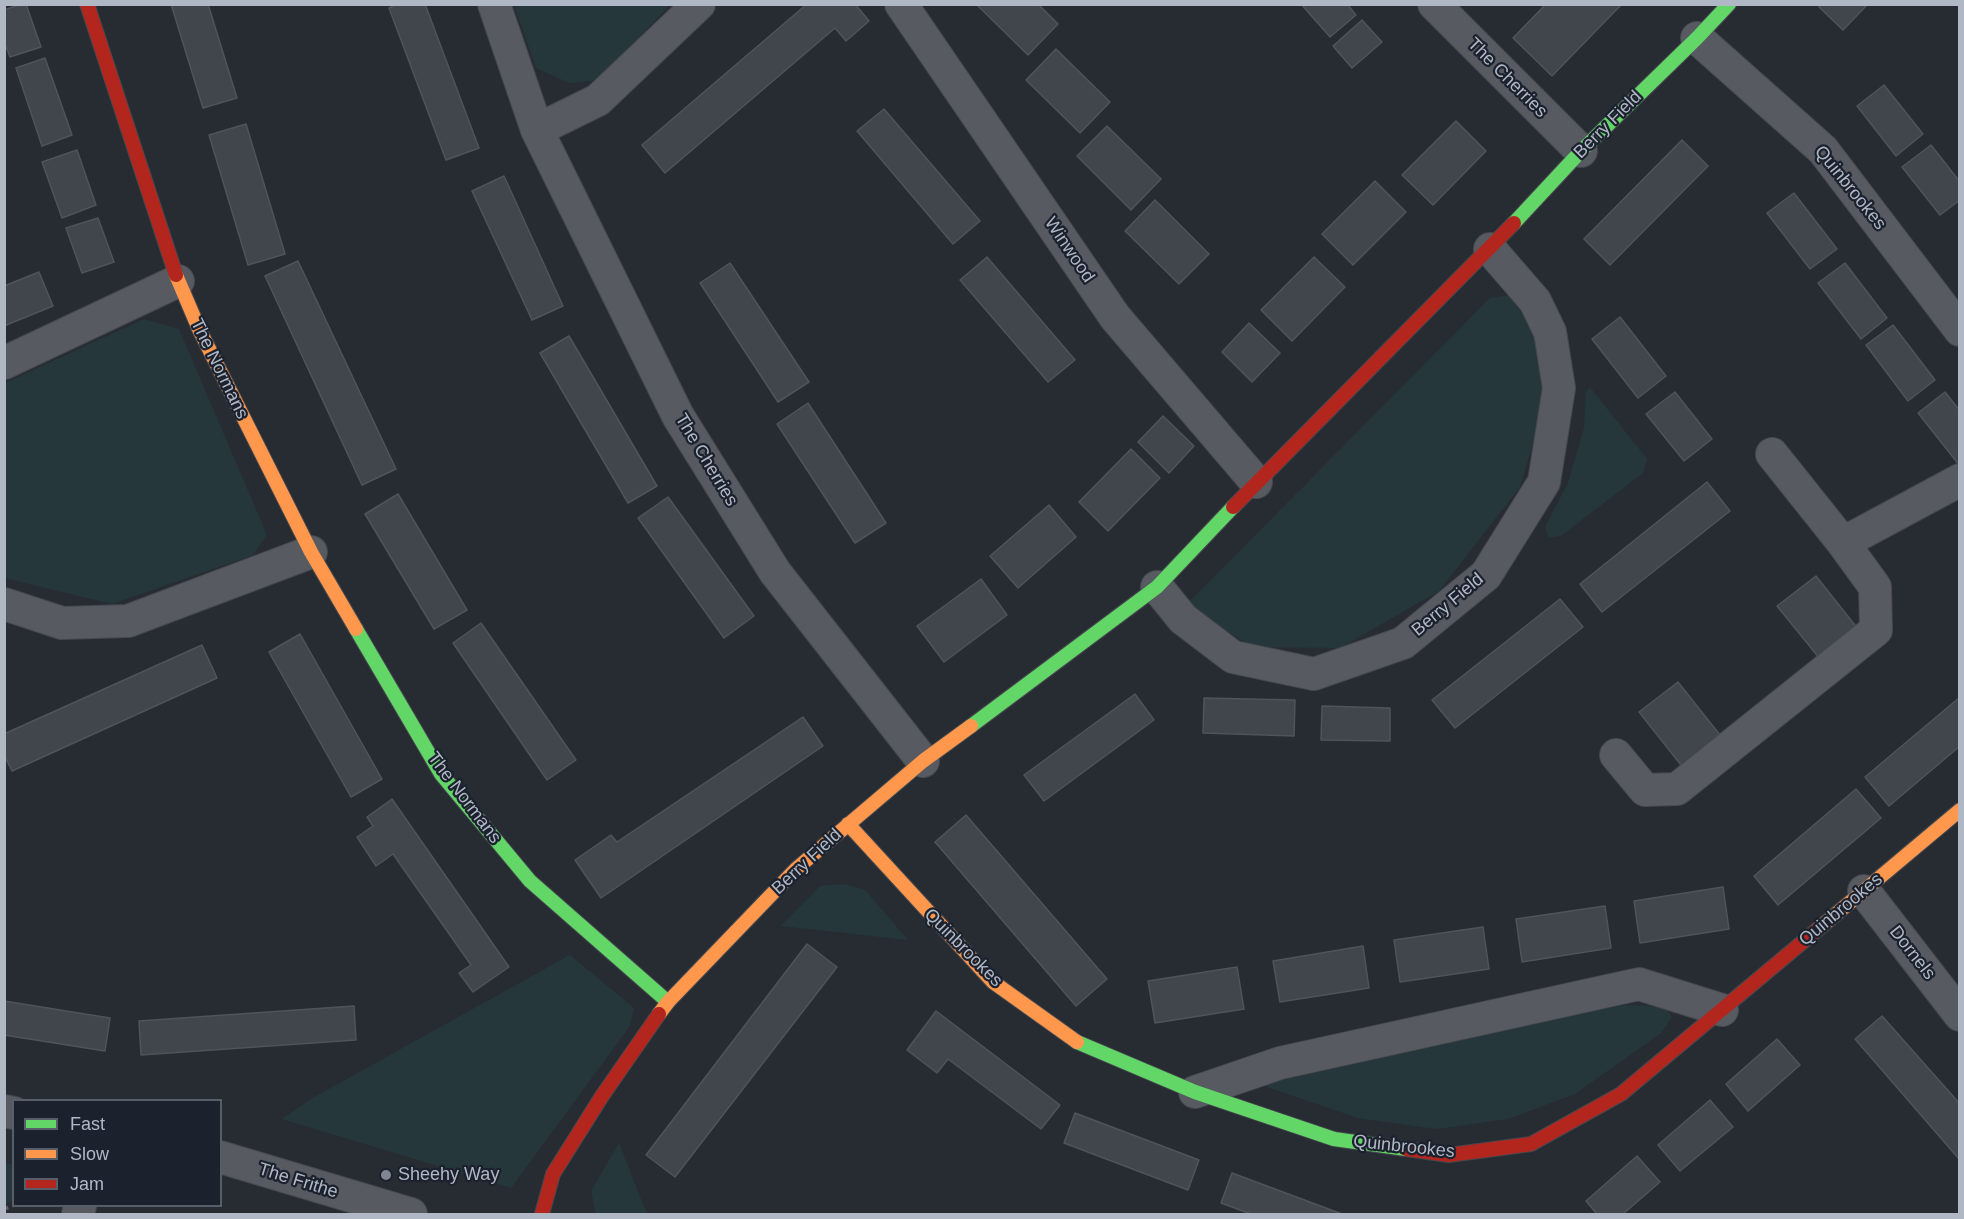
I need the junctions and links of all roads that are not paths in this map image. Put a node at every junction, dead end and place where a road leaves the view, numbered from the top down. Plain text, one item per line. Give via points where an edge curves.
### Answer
1 (87, 4) edge
2 (494, 4) edge
3 (699, 4) edge
4 (901, 4) edge
5 (1434, 4) edge
6 (1729, 4) edge
7 (1697, 38) junction
8 (537, 130) junction
9 (1581, 151) junction
10 (1490, 249) junction
11 (178, 281) junction
12 (1959, 330) edge
13 (4, 363) edge
14 (1772, 454) dead end
15 (1959, 480) edge
16 (1256, 482) junction
17 (1843, 543) junction
18 (311, 552) junction
19 (1157, 587) junction
20 (4, 604) edge
21 (1616, 755) dead end
22 (923, 761) junction
23 (1959, 810) edge
24 (848, 824) junction
25 (1864, 891) junction
26 (668, 1002) junction
27 (1722, 1010) junction
28 (1959, 1015) edge
29 (1195, 1092) junction
30 (222, 1158) edge
31 (411, 1215) edge
32 (542, 1215) edge

1 - 11 street, The Normans
2 - 8 street, The Cherries
3 - 8 street via 598,100
4 - 16 street, Winwood via 1115,317
5 - 9 street, The Cherries
6 - 7 street, Berry Field
7 - 9 street, Berry Field
7 - 12 street, Quinbrookes via 1823,150
8 - 22 street, The Cherries via 678,416 775,572
9 - 10 street, Berry Field
10 - 16 street, Berry Field
10 - 19 street, Berry Field via 1534,301 1550,332 1559,388 1544,482 1486,575 1403,643 1314,674 1233,657 1183,620
11 - 13 street
11 - 18 street, The Normans
14 - 17 street
15 - 17 street
16 - 19 street, Berry Field
17 - 21 street via 1875,587 1876,630 1677,789 1645,790
18 - 20 street via 128,621 62,623
18 - 26 street, The Normans via 441,774 530,881
19 - 22 street, Berry Field
22 - 24 street, Berry Field
23 - 25 street, Quinbrookes
24 - 26 street, Berry Field via 796,868
24 - 29 street, Quinbrookes via 993,982 1081,1045
25 - 27 street, Quinbrookes
25 - 28 street, Dornels
26 - 32 street, Berry Field via 553,1174
27 - 29 street via 1639,984 1280,1063
27 - 29 street, Quinbrookes via 1621,1094 1531,1144 1449,1155 1334,1139
30 - 31 street, The Frithe

